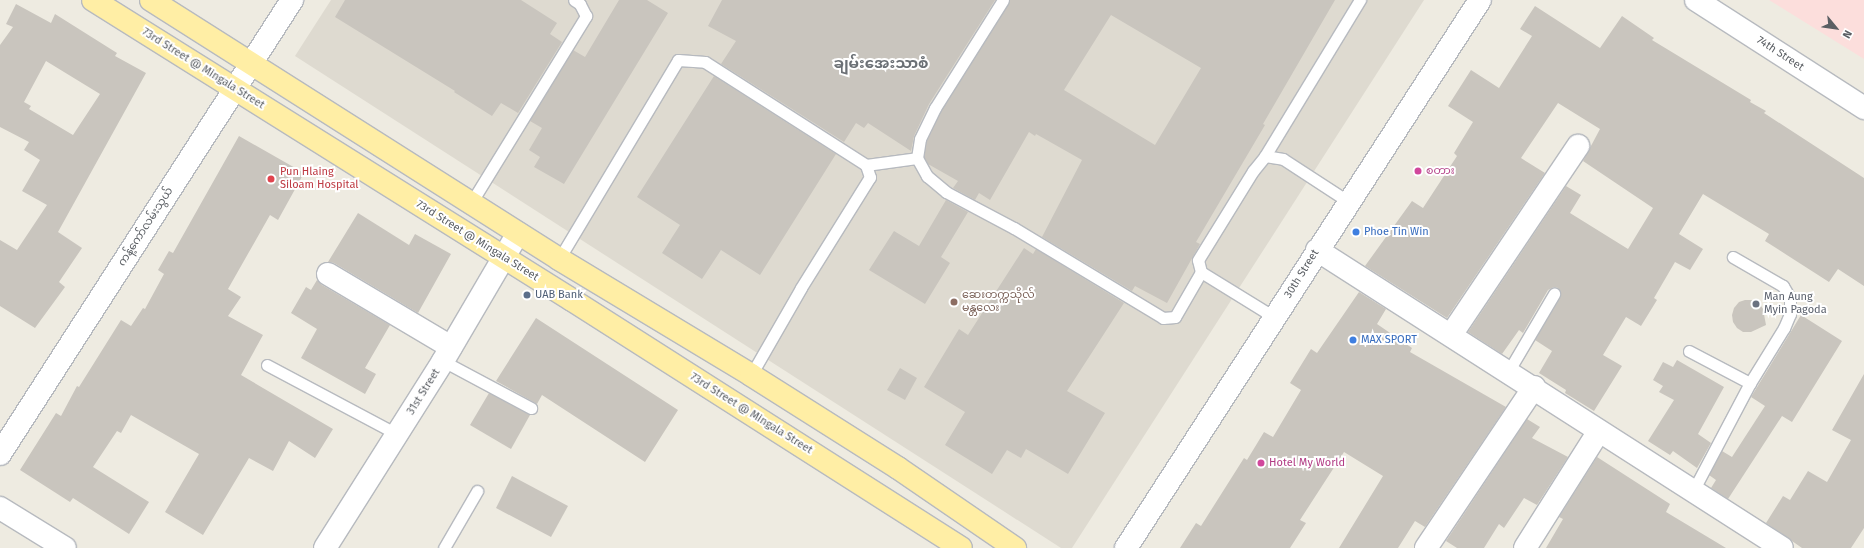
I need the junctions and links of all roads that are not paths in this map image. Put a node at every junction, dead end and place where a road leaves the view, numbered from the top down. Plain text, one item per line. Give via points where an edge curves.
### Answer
1 (93, 0) edge
2 (151, 0) edge
3 (292, 0) edge
4 (574, 0) edge
5 (1003, 0) edge
6 (1360, 0) edge
7 (1480, 0) edge
8 (1696, 0) edge
9 (250, 64) junction
10 (235, 88) junction
11 (1864, 108) edge
12 (1578, 146) dead end
13 (1265, 156) junction
14 (917, 158) junction
15 (866, 165) junction
16 (1349, 202) junction
17 (471, 203) junction
18 (518, 233) junction
19 (1317, 250) junction
20 (1732, 257) dead end
21 (505, 258) junction
22 (559, 259) junction
23 (1201, 272) junction
24 (328, 274) dead end
25 (1554, 294) dead end
26 (1274, 317) junction
27 (1452, 335) junction
28 (1688, 351) dead end
29 (447, 354) junction
30 (267, 365) dead end
31 (1508, 372) junction
32 (751, 375) junction
33 (1750, 383) junction
34 (1534, 388) junction
35 (531, 408) dead end
36 (1599, 431) junction
37 (397, 434) junction
38 (0, 454) edge
39 (477, 491) dead end
40 (1693, 491) junction
41 (0, 508) edge
42 (1775, 546) edge
43 (65, 548) edge
44 (325, 548) edge
45 (444, 548) edge
46 (962, 548) edge
47 (1015, 548) edge
48 (1126, 548) edge
49 (1426, 548) edge
50 (1525, 548) edge

1 - 10 main road, 73rd Street @ Mingala Street
2 - 9 main road
3 - 9 street, ကန့်ကော်လမ်းသွယ်
4 - 17 lane via 580,4 586,16
5 - 14 lane via 935,108 920,139
6 - 13 lane
7 - 16 street, 30th Street
8 - 11 street, 74th Street
9 - 10 street, ကန့်ကော်လမ်းသွယ်
9 - 17 main road
10 - 21 main road, 73rd Street @ Mingala Street
10 - 38 street, ကန့်ကော်လမ်းသွယ်
12 - 27 street
13 - 16 lane via 1283,159
13 - 23 lane via 1198,260
14 - 15 lane
14 - 23 lane via 927,176 946,192 1014,228 1163,318 1175,317
15 - 22 lane via 705,62 678,60
15 - 32 lane via 870,177
16 - 19 street, 30th Street
17 - 18 main road
18 - 21 street, 31st Street
18 - 22 main road
19 - 26 street, 30th Street
19 - 27 street
20 - 33 lane via 1783,286 1790,298 1790,314 1784,328
21 - 29 street, 31st Street
21 - 46 main road, 73rd Street @ Mingala Street
22 - 32 main road
23 - 26 lane
24 - 29 street
25 - 31 lane
26 - 48 street, 30th Street
27 - 31 street
28 - 33 lane
29 - 35 lane
29 - 37 street, 31st Street
30 - 37 lane
31 - 34 street
32 - 47 main road via 898,468
33 - 40 lane
34 - 36 street
34 - 49 street
36 - 40 street
36 - 50 street
37 - 44 street, 31st Street
39 - 45 lane
40 - 42 street
41 - 43 street

